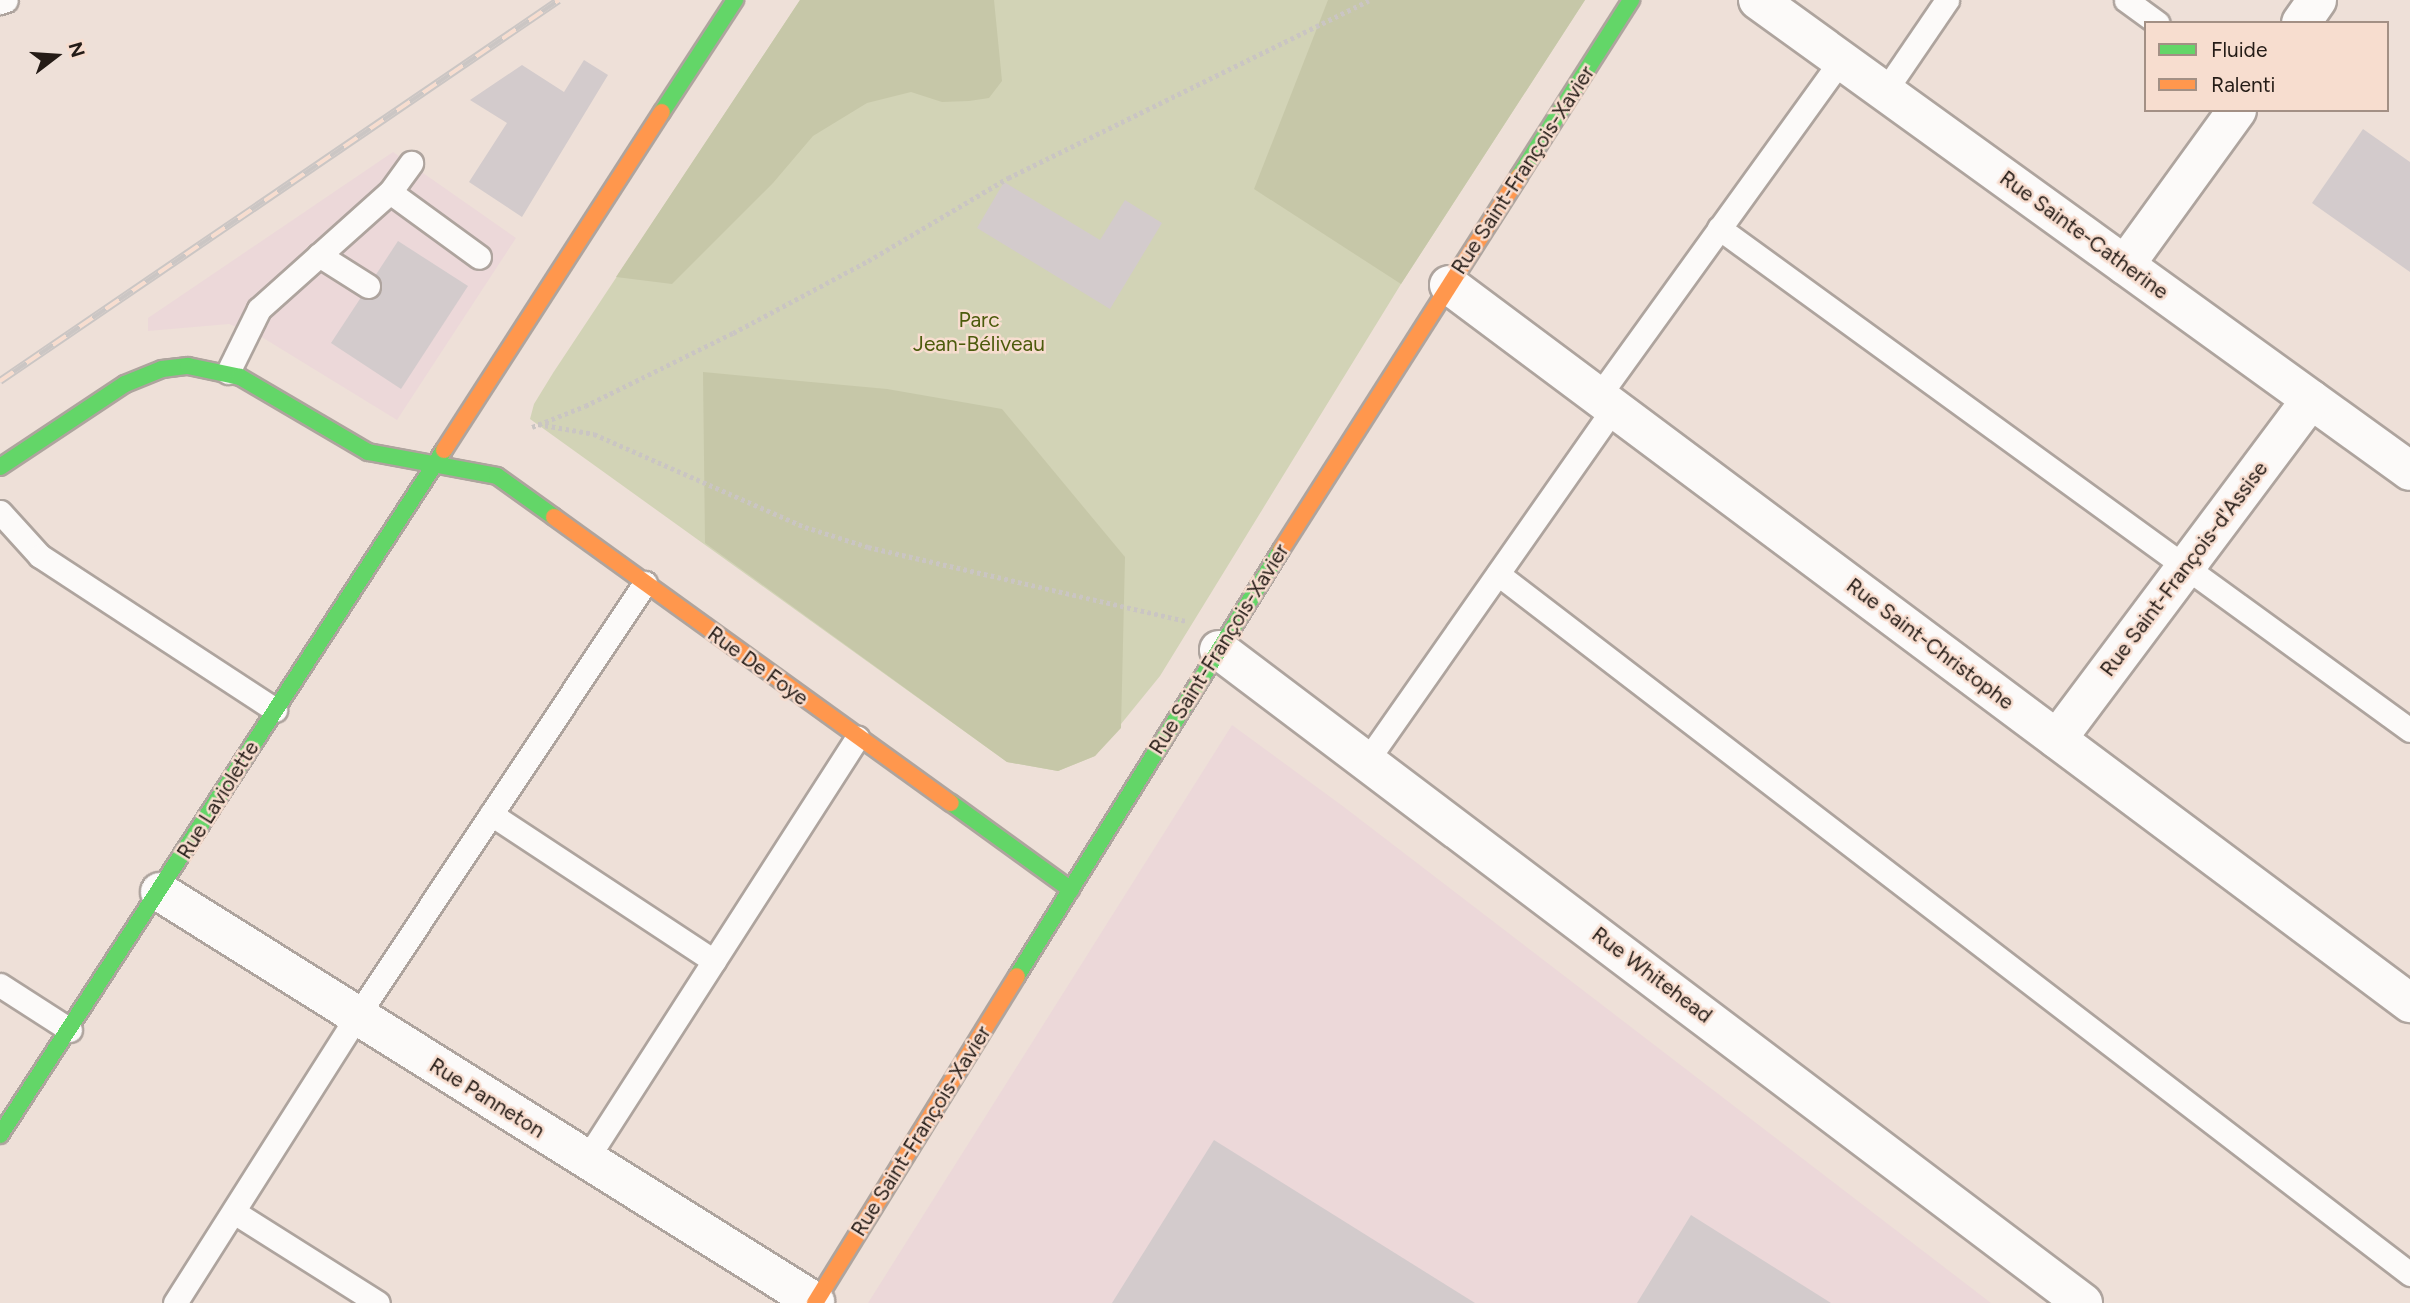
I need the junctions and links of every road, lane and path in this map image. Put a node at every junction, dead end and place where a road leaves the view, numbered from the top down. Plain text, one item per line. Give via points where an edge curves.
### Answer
1 (6, 0) edge
2 (735, 0) edge
3 (1369, 0) edge
4 (1631, 0) edge
5 (1758, 0) edge
6 (1947, 0) edge
7 (2126, 0) edge
8 (2317, 0) edge
9 (0, 2) edge
10 (2155, 21) edge
11 (2302, 21) edge
12 (1842, 60) junction
13 (1885, 91) junction
14 (2236, 112) edge
15 (411, 163) dead end
16 (390, 192) junction
17 (1719, 228) junction
18 (318, 255) junction
19 (479, 257) dead end
20 (2125, 265) junction
21 (1449, 285) junction
22 (368, 286) dead end
23 (228, 372) junction
24 (2311, 399) junction
25 (1606, 402) junction
26 (538, 424) junction
27 (532, 427) dead end
28 (435, 464) junction
29 (0, 467) edge
30 (2410, 471) edge
31 (0, 512) edge
32 (2185, 567) junction
33 (1498, 574) junction
34 (645, 583) junction
35 (1208, 638) junction
36 (275, 710) junction
37 (2410, 730) edge
38 (857, 738) junction
39 (2057, 739) junction
40 (1368, 759) junction
41 (491, 814) junction
42 (1071, 890) junction
43 (160, 892) junction
44 (714, 961) junction
45 (0, 985) edge
46 (2410, 1003) edge
47 (356, 1016) junction
48 (70, 1030) junction
49 (0, 1135) edge
50 (586, 1160) junction
51 (234, 1212) junction
52 (2410, 1274) edge
53 (175, 1303) edge
54 (378, 1303) edge
55 (815, 1303) edge
56 (2083, 1303) edge

1 - 9 lane
2 - 28 street, Rue Laviolette
3 - 26 path via 1008,178 868,261 733,333 585,406
4 - 21 street, Rue Saint-François-Xavier
5 - 12 street, Rue Sainte-Catherine
6 - 13 lane
7 - 10 lane
8 - 11 street
12 - 13 street, Rue Sainte-Catherine
12 - 17 lane
13 - 20 street, Rue Sainte-Catherine
14 - 20 street
15 - 16 lane
16 - 18 lane
16 - 19 lane
17 - 25 lane
17 - 32 lane
18 - 22 lane
18 - 23 lane via 259,309
20 - 24 street, Rue Sainte-Catherine
21 - 25 street, Rue Saint-Christophe
21 - 35 street, Rue Saint-François-Xavier
23 - 28 street, Rue De Foye via 368,452
23 - 29 street via 179,366 138,377
24 - 30 street, Rue Sainte-Catherine
24 - 32 street, Rue Saint-François-d'Assise
25 - 33 lane
25 - 39 street, Rue Saint-Christophe
26 - 27 path
26 - 35 path via 594,434 805,527 867,547
28 - 34 street, Rue De Foye via 497,476
28 - 36 street, Rue Laviolette
31 - 36 lane via 40,556
32 - 37 lane
32 - 39 street, Rue Saint-François-d'Assise
33 - 40 lane
33 - 52 lane
34 - 38 street, Rue De Foye
34 - 41 lane
35 - 40 street, Rue Whitehead
35 - 42 street, Rue Saint-François-Xavier
36 - 43 street, Rue Laviolette
38 - 42 street, Rue De Foye
38 - 44 lane
39 - 46 street, Rue Saint-Christophe
40 - 56 street, Rue Whitehead
41 - 44 lane
41 - 47 lane
42 - 55 street, Rue Saint-François-Xavier
43 - 47 street, Rue Panneton
43 - 48 street, Rue Laviolette
44 - 50 lane
45 - 48 lane
47 - 50 street, Rue Panneton
47 - 51 lane
48 - 49 street, Rue Laviolette
50 - 55 street, Rue Panneton
51 - 53 lane
51 - 54 lane

